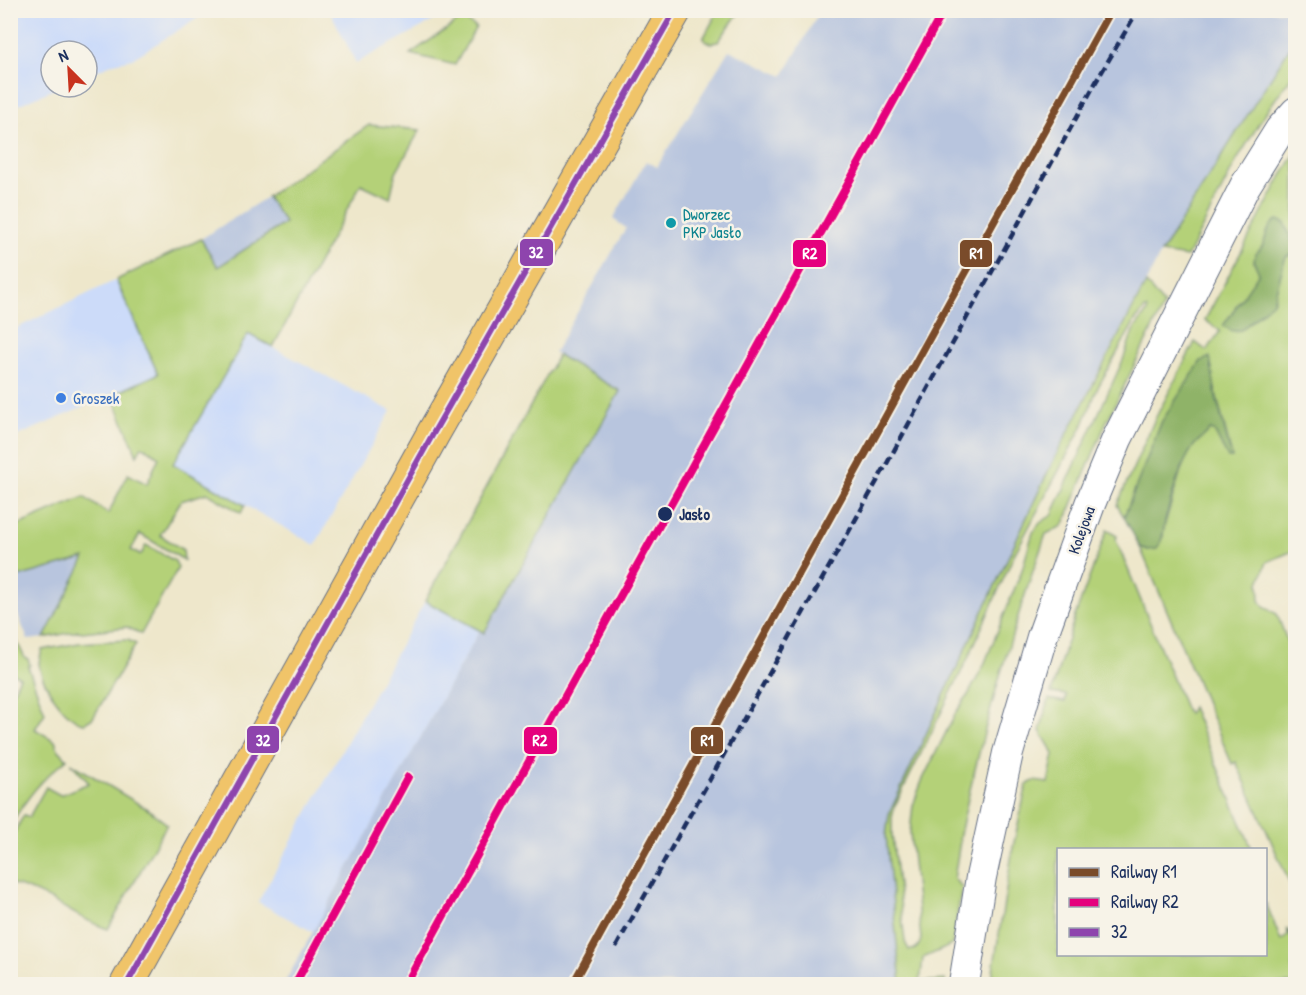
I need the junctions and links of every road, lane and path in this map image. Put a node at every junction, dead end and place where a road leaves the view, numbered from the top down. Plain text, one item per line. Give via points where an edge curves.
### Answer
1 (675, 10) edge
2 (1296, 112) edge
3 (127, 984) edge
4 (964, 984) edge

1 - 3 main road via 434,432
2 - 4 street, Kolejowa via 1245,186 1117,439 1090,504 1042,637 1008,753 981,877

